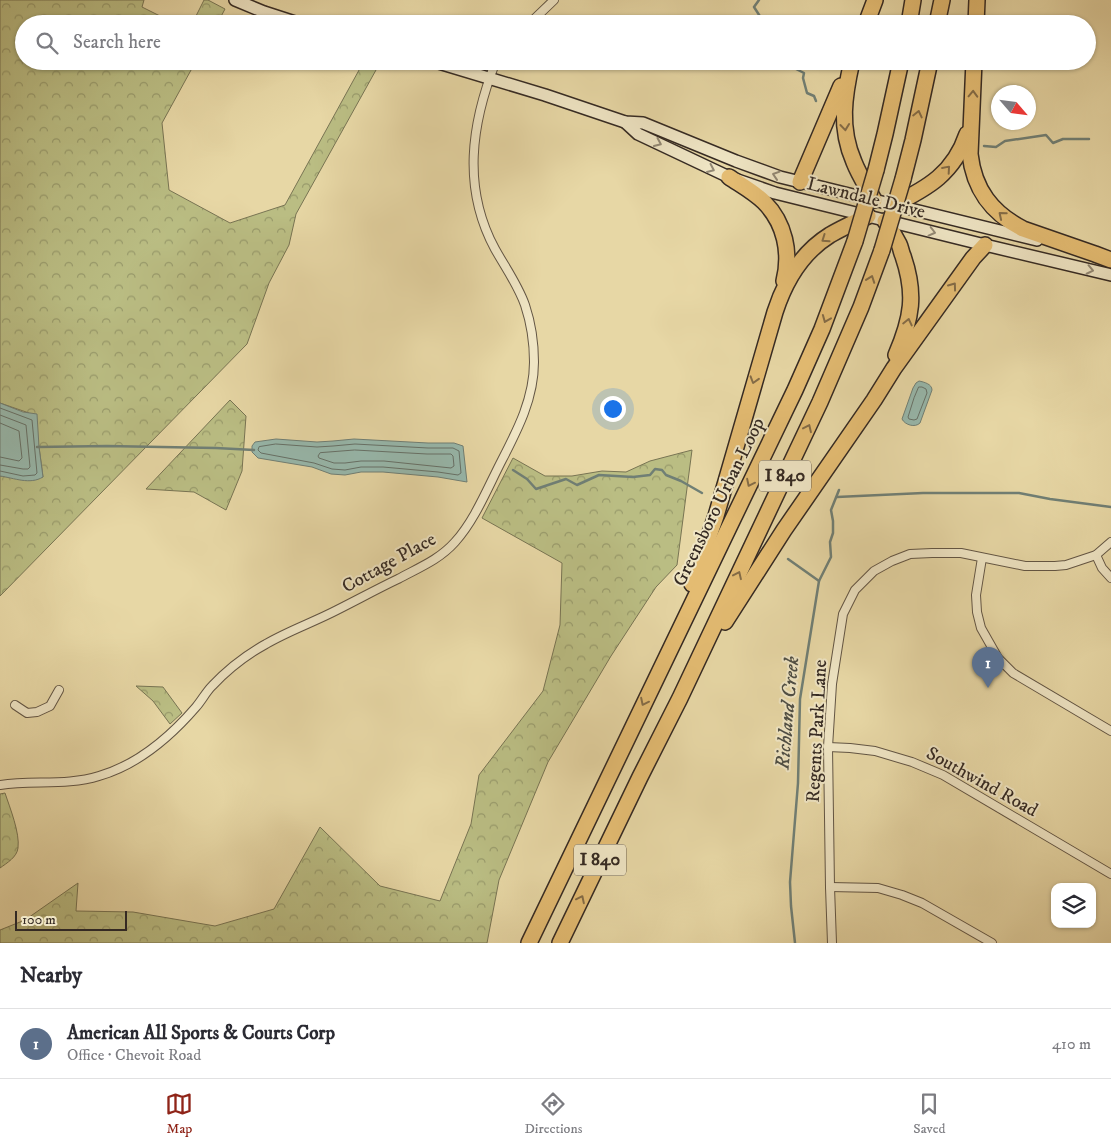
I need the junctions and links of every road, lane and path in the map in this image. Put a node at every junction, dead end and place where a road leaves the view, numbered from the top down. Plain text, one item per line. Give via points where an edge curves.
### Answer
1 (235, 0) edge
2 (554, 0) edge
3 (876, 0) edge
4 (913, 0) edge
5 (942, 0) edge
6 (977, 0) edge
7 (273, 15) edge
8 (538, 15) edge
9 (870, 15) edge
10 (910, 15) edge
11 (939, 15) edge
12 (976, 15) edge
13 (463, 70) edge
14 (493, 70) edge
15 (848, 70) edge
16 (850, 70) edge
17 (899, 70) edge
18 (928, 70) edge
19 (974, 70) edge
20 (490, 78) junction
21 (971, 120) junction
22 (625, 122) junction
23 (729, 177) junction
24 (800, 182) junction
25 (880, 210) junction
26 (985, 245) junction
27 (1111, 260) edge
28 (1111, 274) edge
29 (782, 292) junction
30 (894, 368) junction
31 (1111, 542) edge
32 (1096, 555) junction
33 (982, 558) junction
34 (1111, 578) edge
35 (666, 659) junction
36 (59, 690) dead end
37 (680, 698) junction
38 (15, 705) dead end
39 (1111, 731) edge
40 (828, 747) junction
41 (0, 785) edge
42 (1111, 874) edge
43 (830, 887) junction
44 (983, 941) edge
45 (529, 943) edge
46 (560, 943) edge
47 (832, 943) edge
48 (992, 943) edge

1 - 7 main road
2 - 8 street
3 - 9 highway
4 - 10 highway
5 - 11 highway
6 - 12 highway
13 - 20 main road, Lawndale Drive
14 - 20 street, Cottage Place
15 - 24 highway
16 -> 25 highway via 845,96 846,136 854,161
17 -> 35 highway, Greensboro Urban Loop / I 840, bridge via 876,170 835,296 805,367
37 -> 18 highway, I 840, bridge via 861,307 903,179
21 -> 19 highway
20 - 22 main road, Lawndale Drive
20 - 41 street, Cottage Place via 474,142 476,196 487,232 525,304 533,340 534,374 528,402 515,434 473,517 456,541 440,556 336,611 266,643 239,661 210,688 172,732 129,763 101,776 77,781
25 -> 21 highway via 932,184 957,156
27 -> 21 highway via 1024,229 1000,215 978,186 972,168
22 -> 23 main road, Lawndale Drive via 638,134
24 -> 22 main road, Lawndale Drive via 758,169 643,123
23 - 25 main road, Lawndale Drive via 775,193
23 - 29 highway via 763,202 782,230 787,256
24 - 25 main road, Lawndale Drive
25 -> 26 main road, Lawndale Drive
25 - 27 main road, Lawndale Drive via 1042,242
25 -> 29 highway via 837,231 812,248 798,264
30 -> 25 highway via 895,356 909,322 911,299 907,265 900,245
26 -> 28 main road, Lawndale Drive
30 -> 26 highway
29 -> 35 highway via 716,516
30 - 37 highway via 784,530
31 - 32 street, Regents Park Lane
32 - 33 street, Regents Park Lane via 1066,565 1039,567
32 - 34 street
33 - 39 street via 976,595 977,612 981,628 998,658 1014,672
33 - 40 street, Regents Park Lane via 961,553 910,554 874,571 855,590 843,614 832,684
35 -> 45 highway, Greensboro Urban Loop / I 840
36 - 38 street via 50,706 37,712 27,713
46 -> 37 highway, I 840
40 - 42 street, Southwind Road via 875,751 943,775
40 - 43 street, Regents Park Lane
43 - 44 street via 878,888 902,895 922,903
43 - 47 street, Regents Park Lane
44 - 48 street

